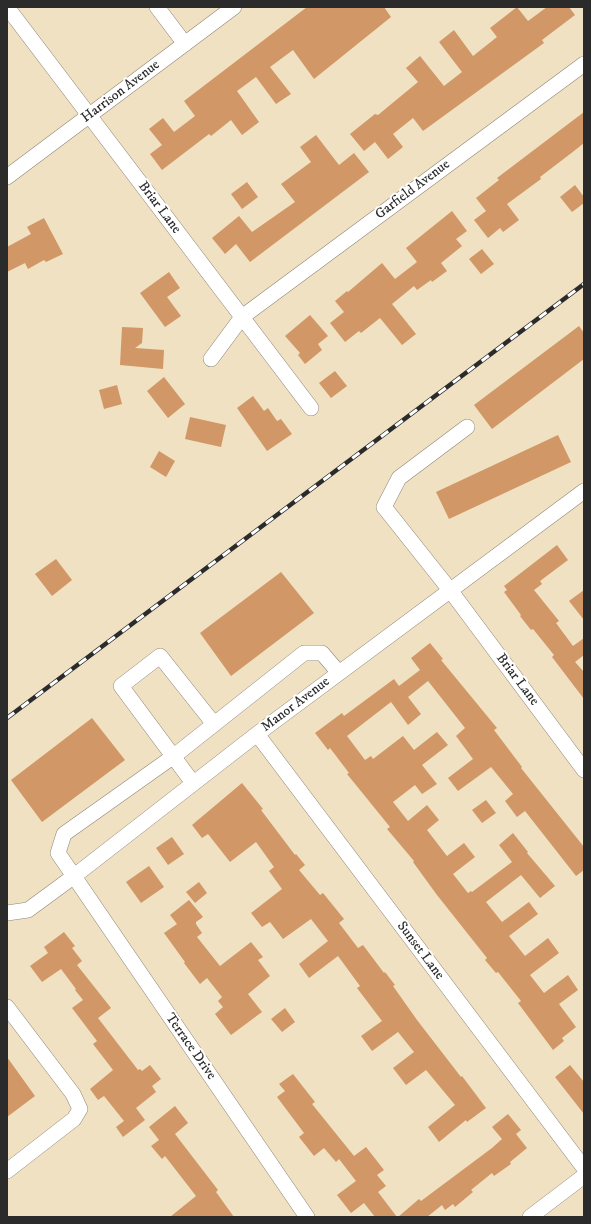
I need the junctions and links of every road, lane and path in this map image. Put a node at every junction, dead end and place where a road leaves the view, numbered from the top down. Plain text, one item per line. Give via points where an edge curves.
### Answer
1 (7, 7) edge
2 (157, 7) edge
3 (234, 7) edge
4 (185, 44) junction
5 (584, 64) edge
6 (89, 116) junction
7 (7, 177) edge
8 (242, 317) junction
9 (211, 359) dead end
10 (311, 408) dead end
11 (467, 427) dead end
12 (584, 491) edge
13 (450, 590) junction
14 (339, 673) junction
15 (214, 724) junction
16 (257, 734) junction
17 (174, 756) junction
18 (584, 770) edge
19 (193, 783) junction
20 (73, 877) junction
21 (7, 913) edge
22 (7, 1007) edge
23 (584, 1168) edge
24 (7, 1171) edge
25 (584, 1176) edge
26 (307, 1217) edge
27 (530, 1217) edge

1 - 6 street, Briar Lane
2 - 4 street
3 - 4 street, Harrison Avenue
4 - 6 street, Harrison Avenue
5 - 8 street, Garfield Avenue
6 - 7 street, Harrison Avenue
6 - 8 street, Briar Lane
8 - 9 street, Garfield Avenue
8 - 10 street, Briar Lane
11 - 13 street, Briar Lane via 399,478 384,507
12 - 13 street, Manor Avenue
13 - 14 street, Manor Avenue
13 - 18 street, Briar Lane
14 - 15 street, Terrace Drive via 322,653 304,653
14 - 16 street, Manor Avenue
15 - 17 street, Terrace Drive
15 - 17 street via 160,656 121,686
16 - 19 street, Manor Avenue
16 - 23 street, Sunset Lane
17 - 19 street
17 - 20 street, Terrace Drive via 64,834 58,853
19 - 20 street, Manor Avenue
20 - 21 street, Manor Avenue via 28,910
20 - 26 street, Terrace Drive
22 - 24 street via 73,1094 80,1109 74,1119
25 - 27 street

